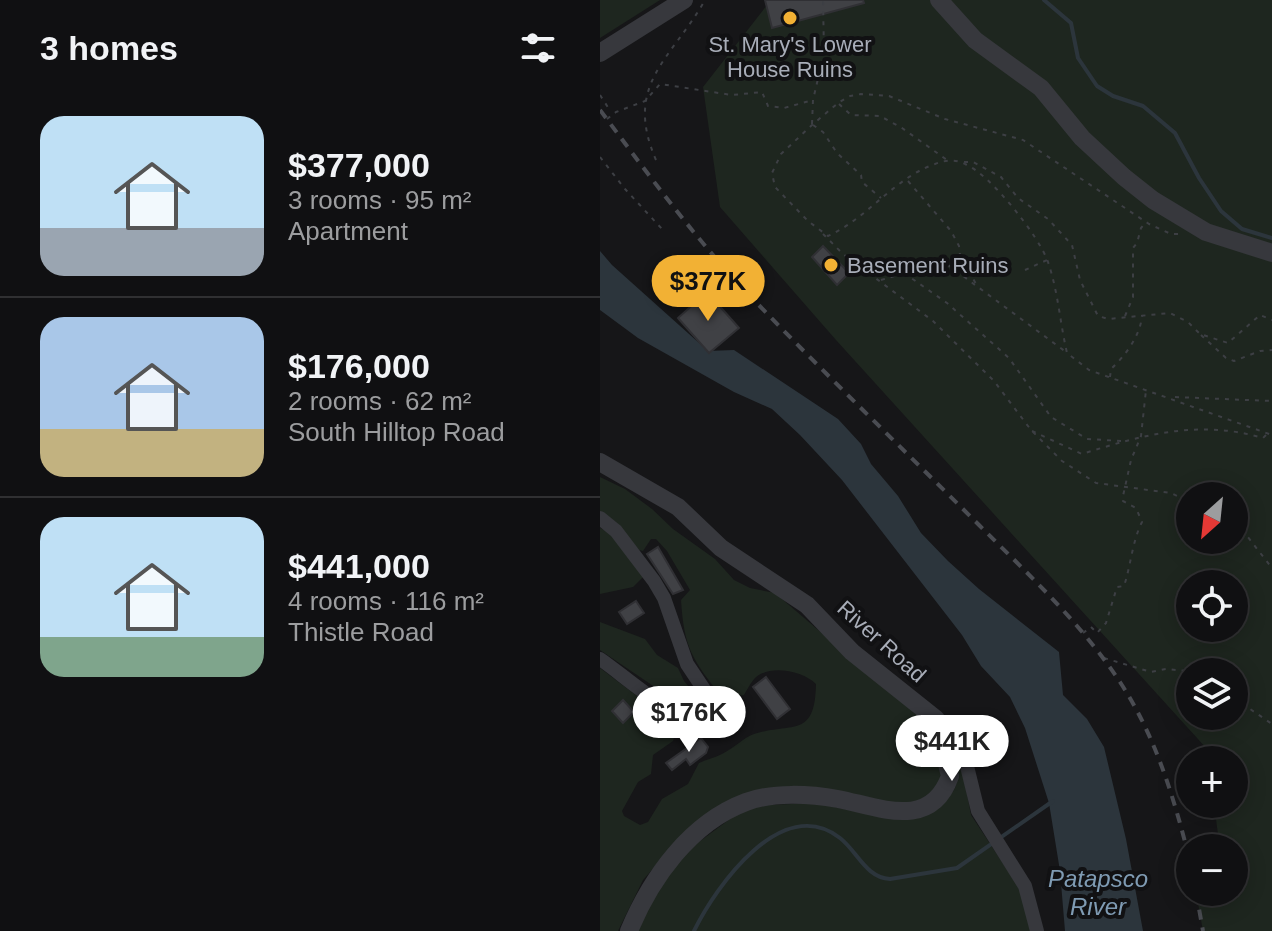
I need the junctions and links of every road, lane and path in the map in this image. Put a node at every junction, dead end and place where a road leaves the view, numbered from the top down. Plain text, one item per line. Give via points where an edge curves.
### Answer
1 (684, 0) edge
2 (705, 0) edge
3 (823, 0) edge
4 (939, 0) edge
5 (600, 53) edge
6 (600, 95) edge
7 (813, 100) junction
8 (645, 101) junction
9 (838, 103) junction
10 (609, 109) dead end
11 (607, 119) dead end
12 (812, 125) junction
13 (600, 157) edge
14 (656, 160) dead end
15 (949, 160) junction
16 (963, 162) junction
17 (907, 180) junction
18 (881, 198) junction
19 (1144, 221) junction
20 (662, 229) dead end
21 (1203, 230) junction
22 (822, 233) junction
23 (1272, 253) edge
24 (1048, 260) junction
25 (1025, 270) dead end
26 (904, 273) junction
27 (881, 280) junction
28 (976, 285) junction
29 (1142, 314) junction
30 (1125, 317) junction
31 (1272, 320) edge
32 (1200, 334) junction
33 (1272, 350) edge
34 (1067, 353) junction
35 (1110, 378) junction
36 (1146, 389) junction
37 (1170, 397) junction
38 (1272, 401) edge
39 (1031, 430) junction
40 (1270, 434) edge
41 (1141, 436) junction
42 (1122, 441) junction
43 (600, 462) edge
44 (1124, 487) junction
45 (1176, 495) edge
46 (600, 518) edge
47 (1248, 537) edge
48 (1272, 568) edge
49 (1083, 633) dead end
50 (1104, 658) dead end
51 (600, 659) edge
52 (1176, 670) edge
53 (1248, 708) edge
54 (936, 719) junction
55 (1272, 724) edge
56 (629, 931) edge
57 (1037, 931) edge

1 - 5 street
2 - 8 path via 665,56
3 - 7 path via 824,53
4 - 21 street via 975,40 1041,88 1082,138 1124,177
6 - 10 path
7 - 8 path via 784,108 768,106 762,92 732,95 660,84
7 - 12 path
8 - 11 path
8 - 14 path via 645,135
9 - 12 path
9 - 15 path via 851,115 880,116
9 - 19 path via 861,94 889,96 945,119 1023,140
12 - 18 path
12 - 22 path via 781,154 772,173 773,183
13 - 20 path
15 - 16 path
15 - 17 path
16 - 24 path via 1011,205
16 - 30 path via 1001,177 1072,245 1080,280 1098,316
17 - 18 path
17 - 28 path via 951,231
18 - 22 path via 832,234
19 - 21 path via 1171,234
19 - 30 path via 1133,248 1133,297
21 - 23 street
22 - 27 path
24 - 25 path
24 - 34 path
26 - 27 path
26 - 28 path via 944,262
26 - 42 path via 1009,358 1051,417 1087,439
27 - 39 path via 933,321 994,381
28 - 34 path
29 - 30 path
29 - 32 path via 1170,313
29 - 35 path via 1142,325
31 - 32 path via 1260,315 1228,343
32 - 33 path via 1234,361
34 - 35 path
35 - 36 path
36 - 37 path
36 - 41 path
37 - 38 path
37 - 40 path
39 - 42 path via 1082,454
39 - 44 path via 1062,461 1096,483
40 - 41 path via 1263,438 1212,429
41 - 42 path
41 - 44 path
43 - 54 street, River Road via 678,507 721,548 807,605 870,668
44 - 45 path
44 - 49 path via 1123,501 1136,508 1142,522 1131,564 1106,623 1097,633 1091,627
46 - 51 street via 616,531 664,598 687,664 713,703 711,722 684,717
47 - 48 path
50 - 52 path via 1151,672
53 - 55 path
54 - 56 street via 950,776 931,803 890,811 814,797 747,801 680,848 643,899
54 - 57 street, River Road via 963,750 978,811 1025,886

